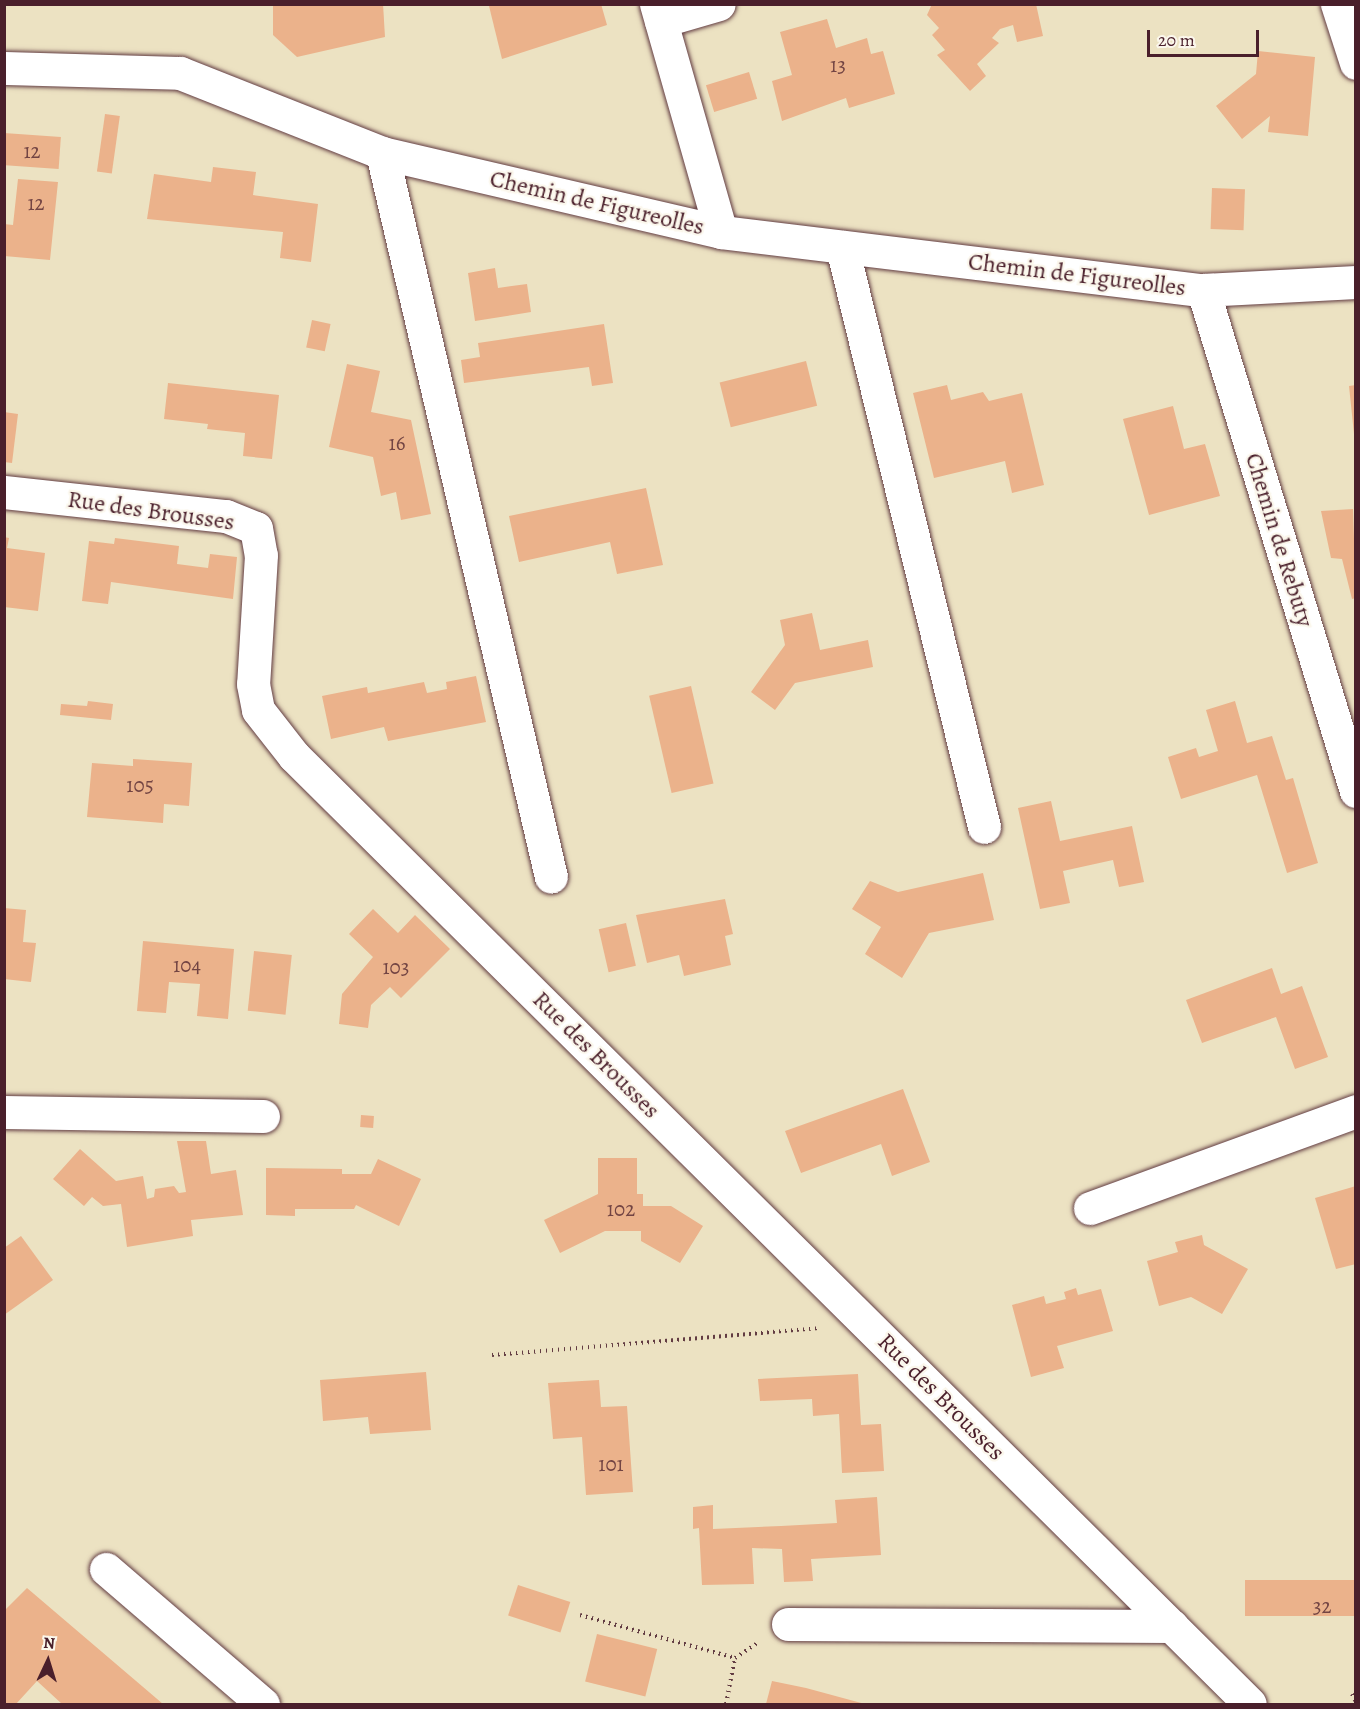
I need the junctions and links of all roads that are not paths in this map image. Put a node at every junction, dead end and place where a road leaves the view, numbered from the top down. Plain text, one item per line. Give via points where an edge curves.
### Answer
1 (719, 4) edge
2 (1337, 4) edge
3 (658, 13) edge
4 (1356, 63) edge
5 (4, 68) edge
6 (382, 153) junction
7 (721, 232) junction
8 (842, 247) junction
9 (1356, 282) edge
10 (1203, 290) junction
11 (4, 492) edge
12 (1356, 791) edge
13 (984, 827) dead end
14 (550, 877) dead end
15 (1356, 1111) edge
16 (4, 1112) edge
17 (263, 1116) dead end
18 (1090, 1208) dead end
19 (106, 1569) dead end
20 (788, 1624) road end
21 (1172, 1626) junction
22 (262, 1704) edge
23 (1251, 1704) edge

1 - 3 street
2 - 4 street
3 - 7 street
5 - 6 street, Chemin de Figureolles via 180,73
6 - 7 street, Chemin de Figureolles
6 - 14 street
7 - 8 street, Chemin de Figureolles
8 - 10 street, Chemin de Figureolles
8 - 13 street
9 - 10 street, Chemin de Figureolles
10 - 12 street, Chemin de Rebuty
11 - 21 street, Rue des Brousses via 226,516 256,528 261,555 253,684 258,710 294,756
15 - 18 street
16 - 17 street
19 - 22 street
20 - 21 street
21 - 23 street, Rue des Brousses

